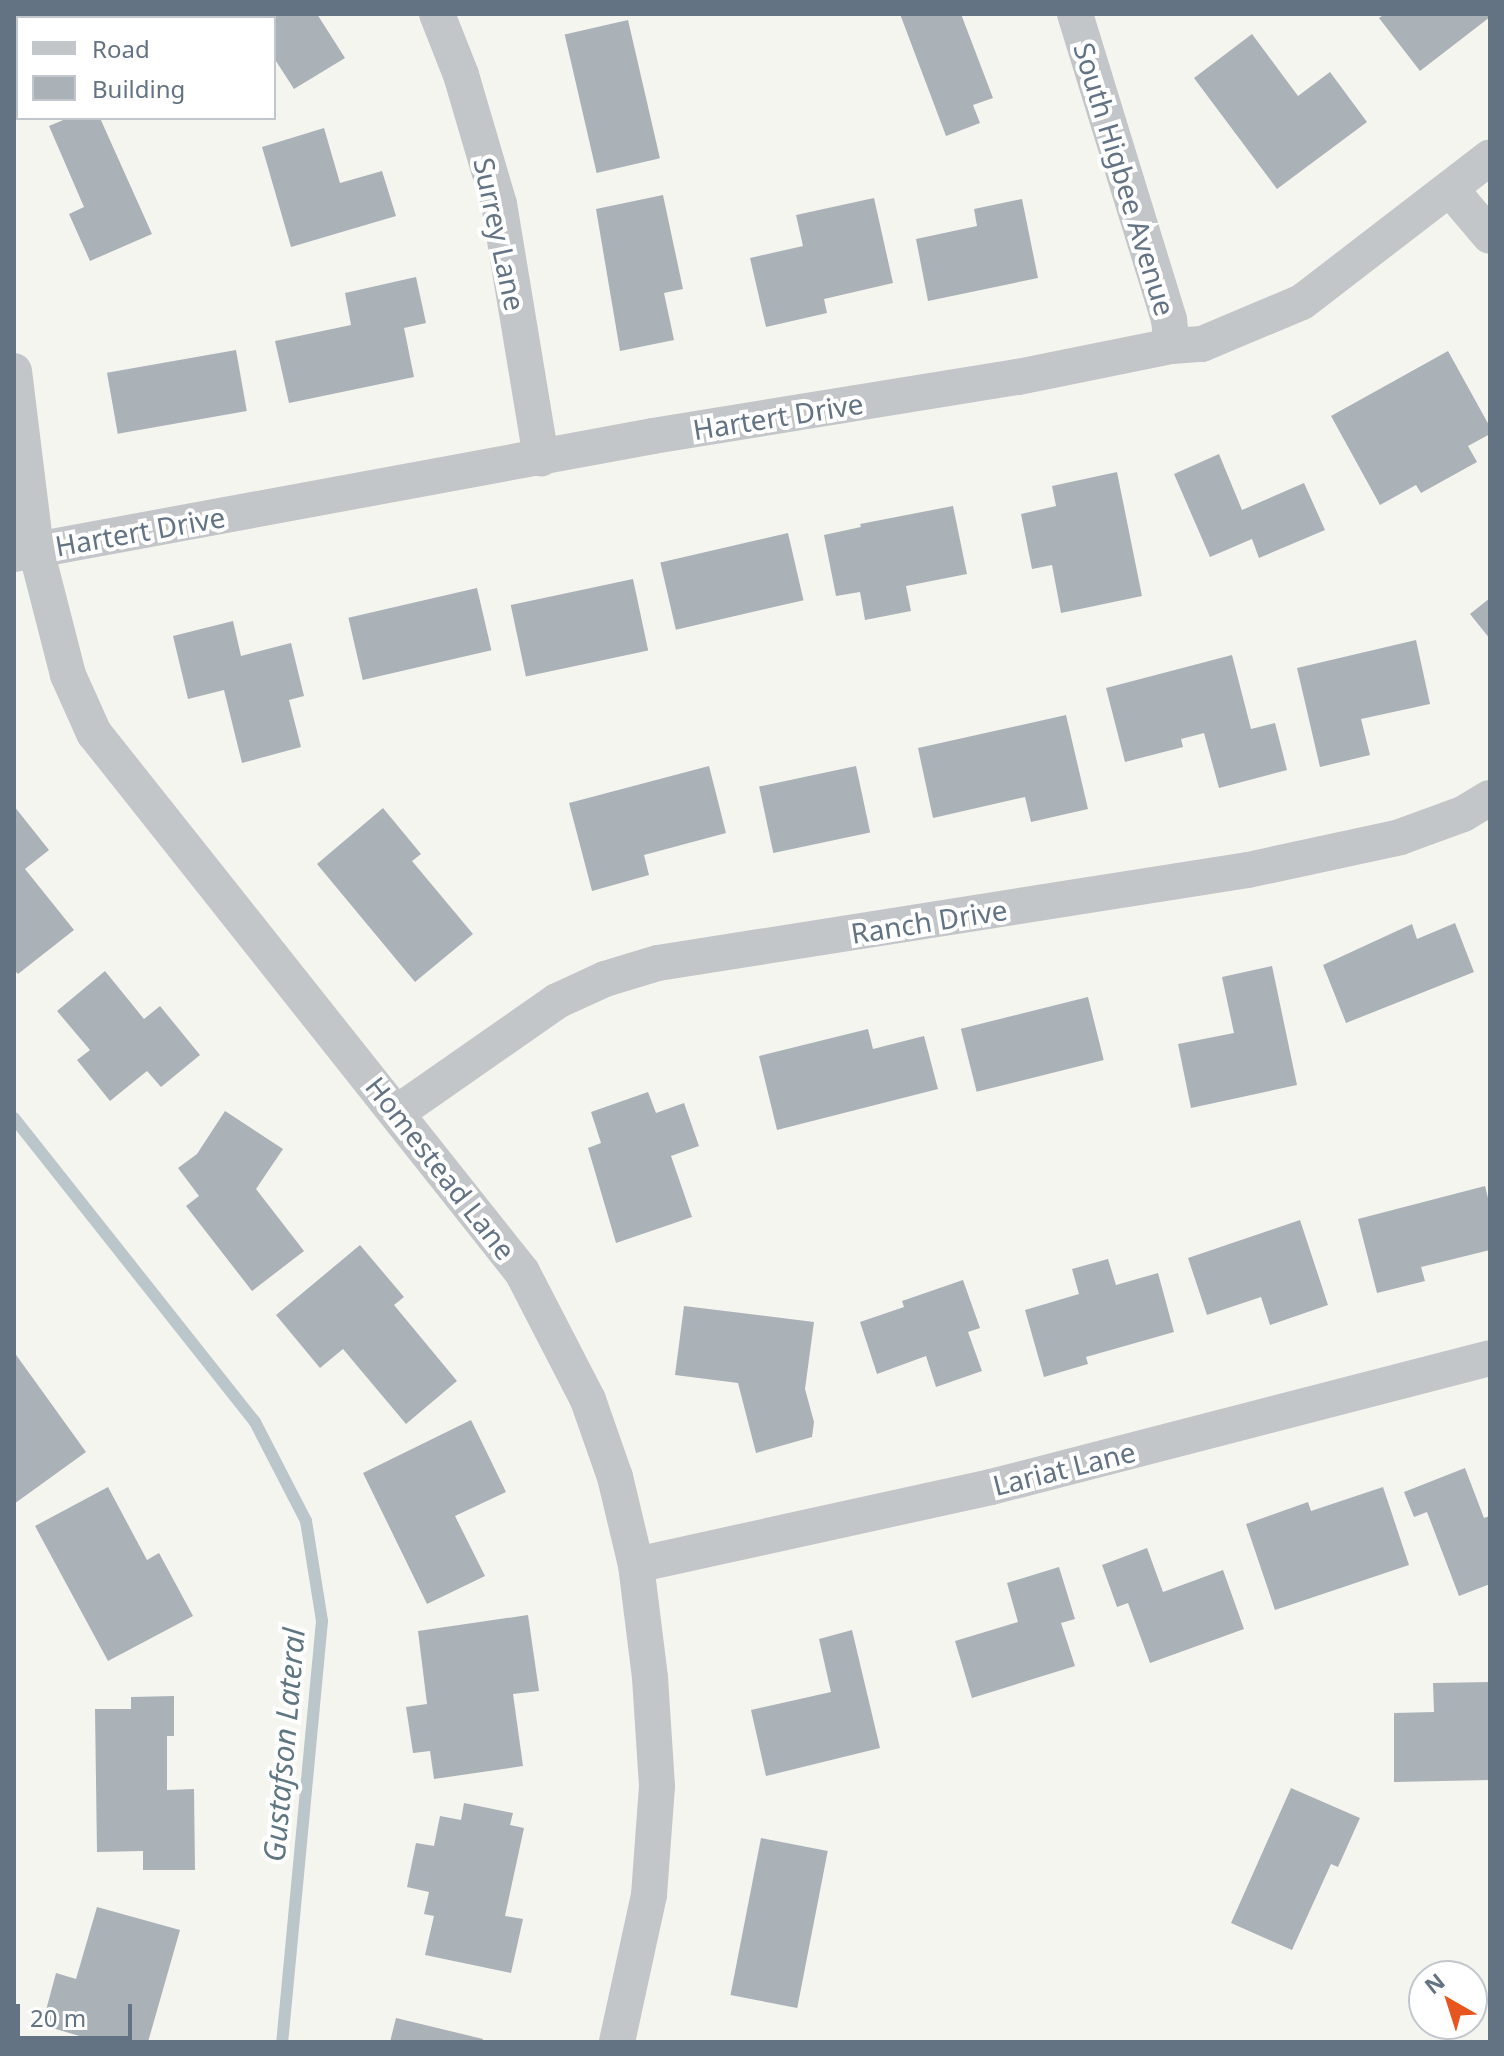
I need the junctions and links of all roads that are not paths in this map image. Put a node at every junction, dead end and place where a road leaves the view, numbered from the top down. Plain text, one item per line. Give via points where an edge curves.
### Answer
1 (437, 14) edge
2 (1075, 14) edge
3 (1490, 157) edge
4 (1451, 190) junction
5 (1490, 236) edge
6 (1172, 346) junction
7 (14, 371) edge
8 (541, 459) junction
9 (25, 552) edge
10 (1490, 798) edge
11 (398, 1112) junction
12 (1490, 1358) edge
13 (636, 1565) junction
14 (617, 2042) edge

1 - 8 street, Surrey Lane via 499,204
2 - 6 street, South Higbee Avenue via 1169,319
3 - 4 street, Hartert Drive
4 - 5 street
4 - 6 street, Hartert Drive via 1302,302 1202,344
6 - 8 street, Hartert Drive
7 - 9 street, Homestead Lane
8 - 9 street, Hartert Drive
9 - 11 street, Homestead Lane via 94,733
10 - 11 street, Ranch Drive via 1400,837 1248,870 658,963 557,1001
11 - 13 street, Homestead Lane via 522,1272 588,1400 615,1477
12 - 13 street, Lariat Lane via 991,1487
13 - 14 street, Homestead Lane via 657,1786 649,1895

